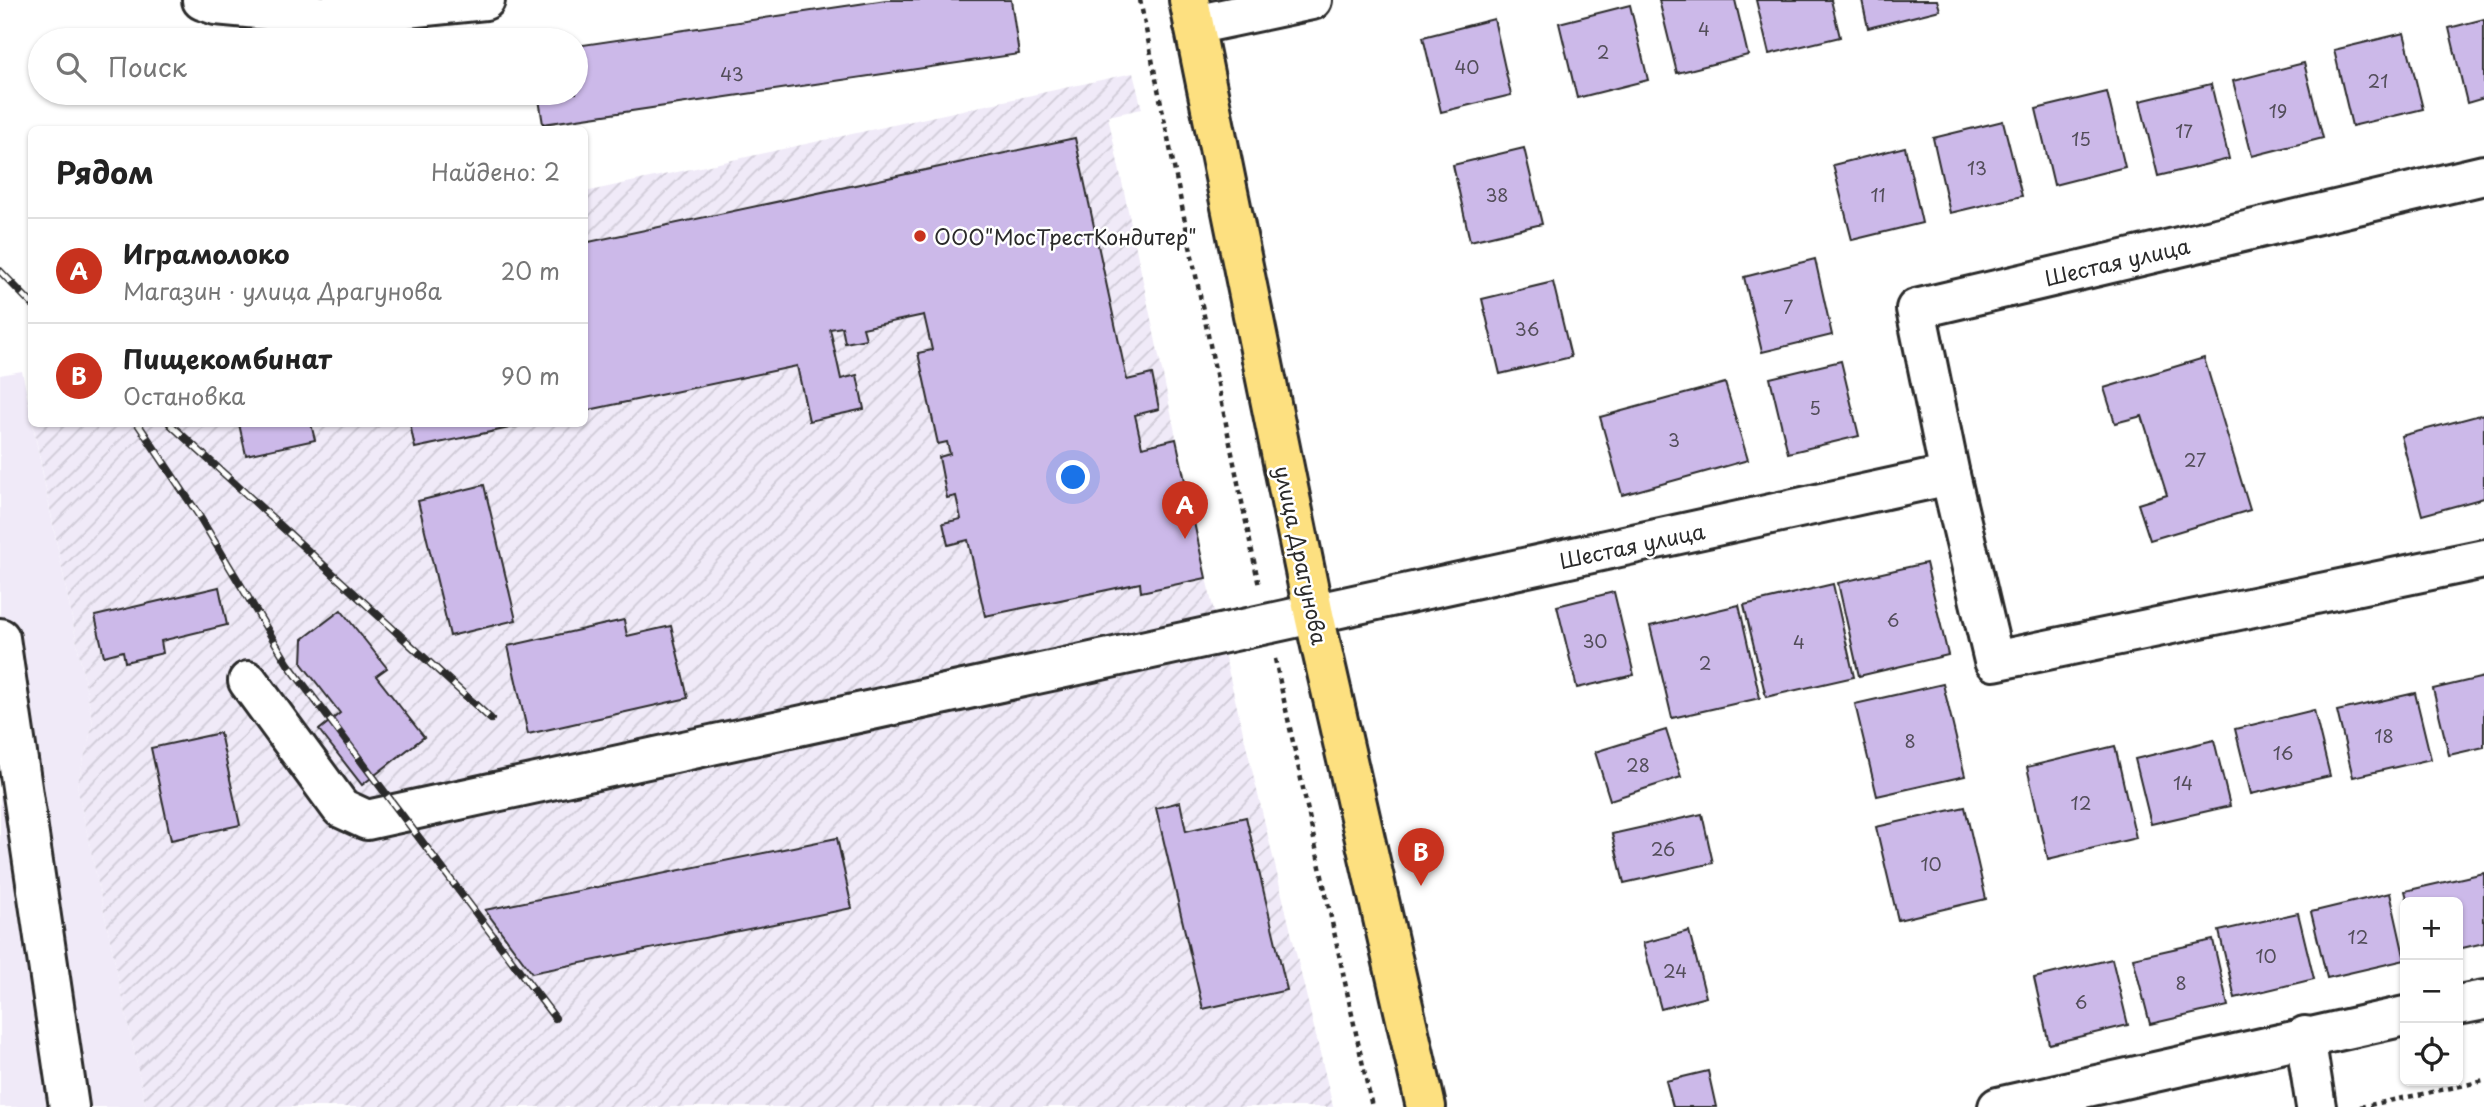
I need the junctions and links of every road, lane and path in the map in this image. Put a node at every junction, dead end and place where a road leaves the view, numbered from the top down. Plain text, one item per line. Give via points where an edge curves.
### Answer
1 (202, 0) edge
2 (485, 0) edge
3 (1140, 0) edge
4 (1312, 0) edge
5 (1192, 13) edge
6 (2484, 174) edge
7 (1950, 475) junction
8 (2484, 559) edge
9 (1314, 615) junction
10 (1267, 626) junction
11 (0, 638) edge
12 (248, 681) dead end
13 (2484, 1000) edge
14 (2463, 1004) edge
15 (2400, 1017) edge
16 (2305, 1036) junction
17 (2484, 1081) edge
18 (69, 1107) edge
19 (1372, 1107) edge
20 (1426, 1107) edge
21 (1998, 1107) edge
22 (2316, 1107) edge
23 (2360, 1107) edge

1 - 2 street via 327,16
3 - 10 path
4 - 5 street
5 - 9 main road, улица Драгунова
6 - 7 street, Шестая улица via 1916,309
7 - 8 street, Шестая улица via 1994,661
7 - 9 street, Шестая улица
9 - 10 street, Шестая улица
9 - 20 main road, улица Драгунова
10 - 12 street, Шестая улица via 367,820 341,808
10 - 19 path
11 - 18 street
13 - 14 street
15 - 16 street
16 - 21 street
16 - 22 street
17 - 23 path

